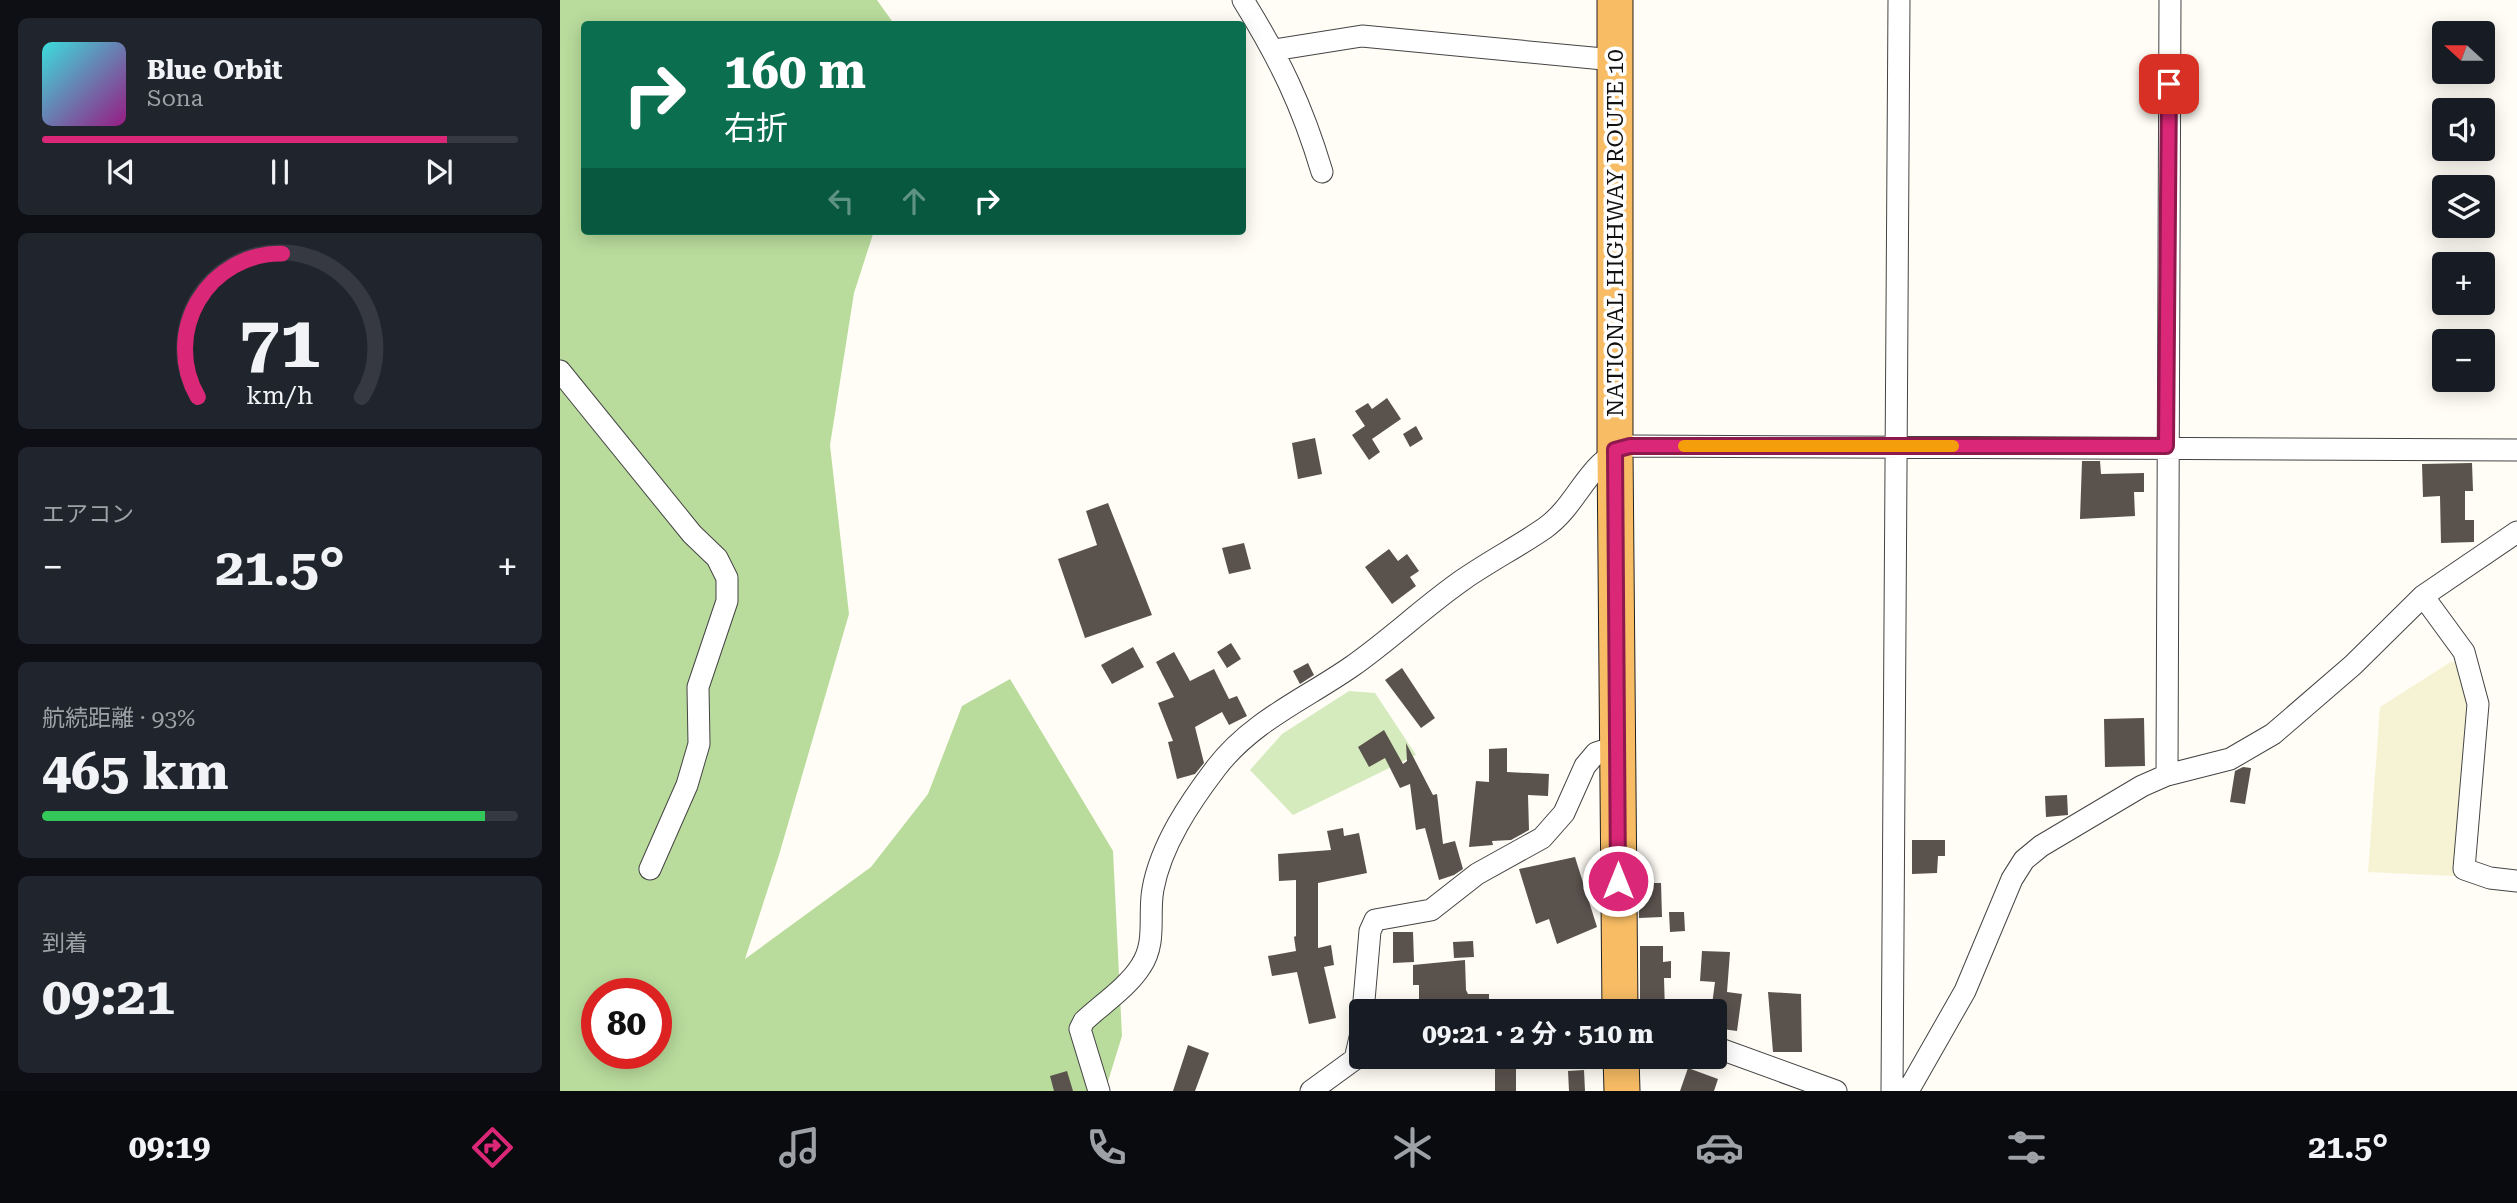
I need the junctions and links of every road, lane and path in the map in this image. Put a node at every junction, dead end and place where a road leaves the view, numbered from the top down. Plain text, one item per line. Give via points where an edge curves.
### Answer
1 (1243, 0) edge
2 (1615, 0) edge
3 (1899, 0) edge
4 (2170, 0) edge
5 (1275, 50) junction
6 (1614, 60) junction
7 (1322, 172) dead end
8 (560, 371) edge
9 (1896, 446) junction
10 (2166, 446) junction
11 (1615, 450) junction
12 (2517, 450) edge
13 (2517, 532) edge
14 (2423, 596) junction
15 (1618, 746) junction
16 (2167, 775) junction
17 (650, 869) dead end
18 (2517, 881) edge
19 (1364, 999) edge
20 (1620, 999) edge
21 (1727, 1051) edge
22 (1349, 1063) edge
23 (1621, 1069) edge
24 (1099, 1091) edge
25 (1311, 1091) edge
26 (1622, 1091) edge
27 (1836, 1091) edge
28 (1892, 1091) edge
29 (1904, 1091) edge

1 - 5 street
2 - 6 highway, NATIONAL HIGHWAY ROUTE 10
3 - 9 street
4 - 10 street
5 - 6 street via 1362,36
5 - 7 street via 1304,113
6 - 11 highway, NATIONAL HIGHWAY ROUTE 10
8 - 17 street via 692,534 717,558 727,578 727,601 698,687 699,744 687,785
9 - 10 street
9 - 11 street via 1630,446
9 - 28 street
10 - 12 street
10 - 16 street
11 - 15 highway, NATIONAL HIGHWAY ROUTE 10
11 - 24 street via 1591,471 1567,508 1547,527 1464,579 1350,668 1263,723 1217,767 1175,829 1160,864 1153,890 1150,948 1141,967 1080,1029
13 - 14 street
14 - 16 street via 2273,734 2230,759
14 - 18 street via 2464,652 2478,704 2464,869
15 - 19 street via 1596,753 1585,766 1564,813 1542,838 1477,874 1432,910 1375,920 1370,930
15 - 20 highway, NATIONAL HIGHWAY ROUTE 10
16 - 29 street via 2024,860 1946,1030
21 - 27 street
22 - 25 street
23 - 26 highway

